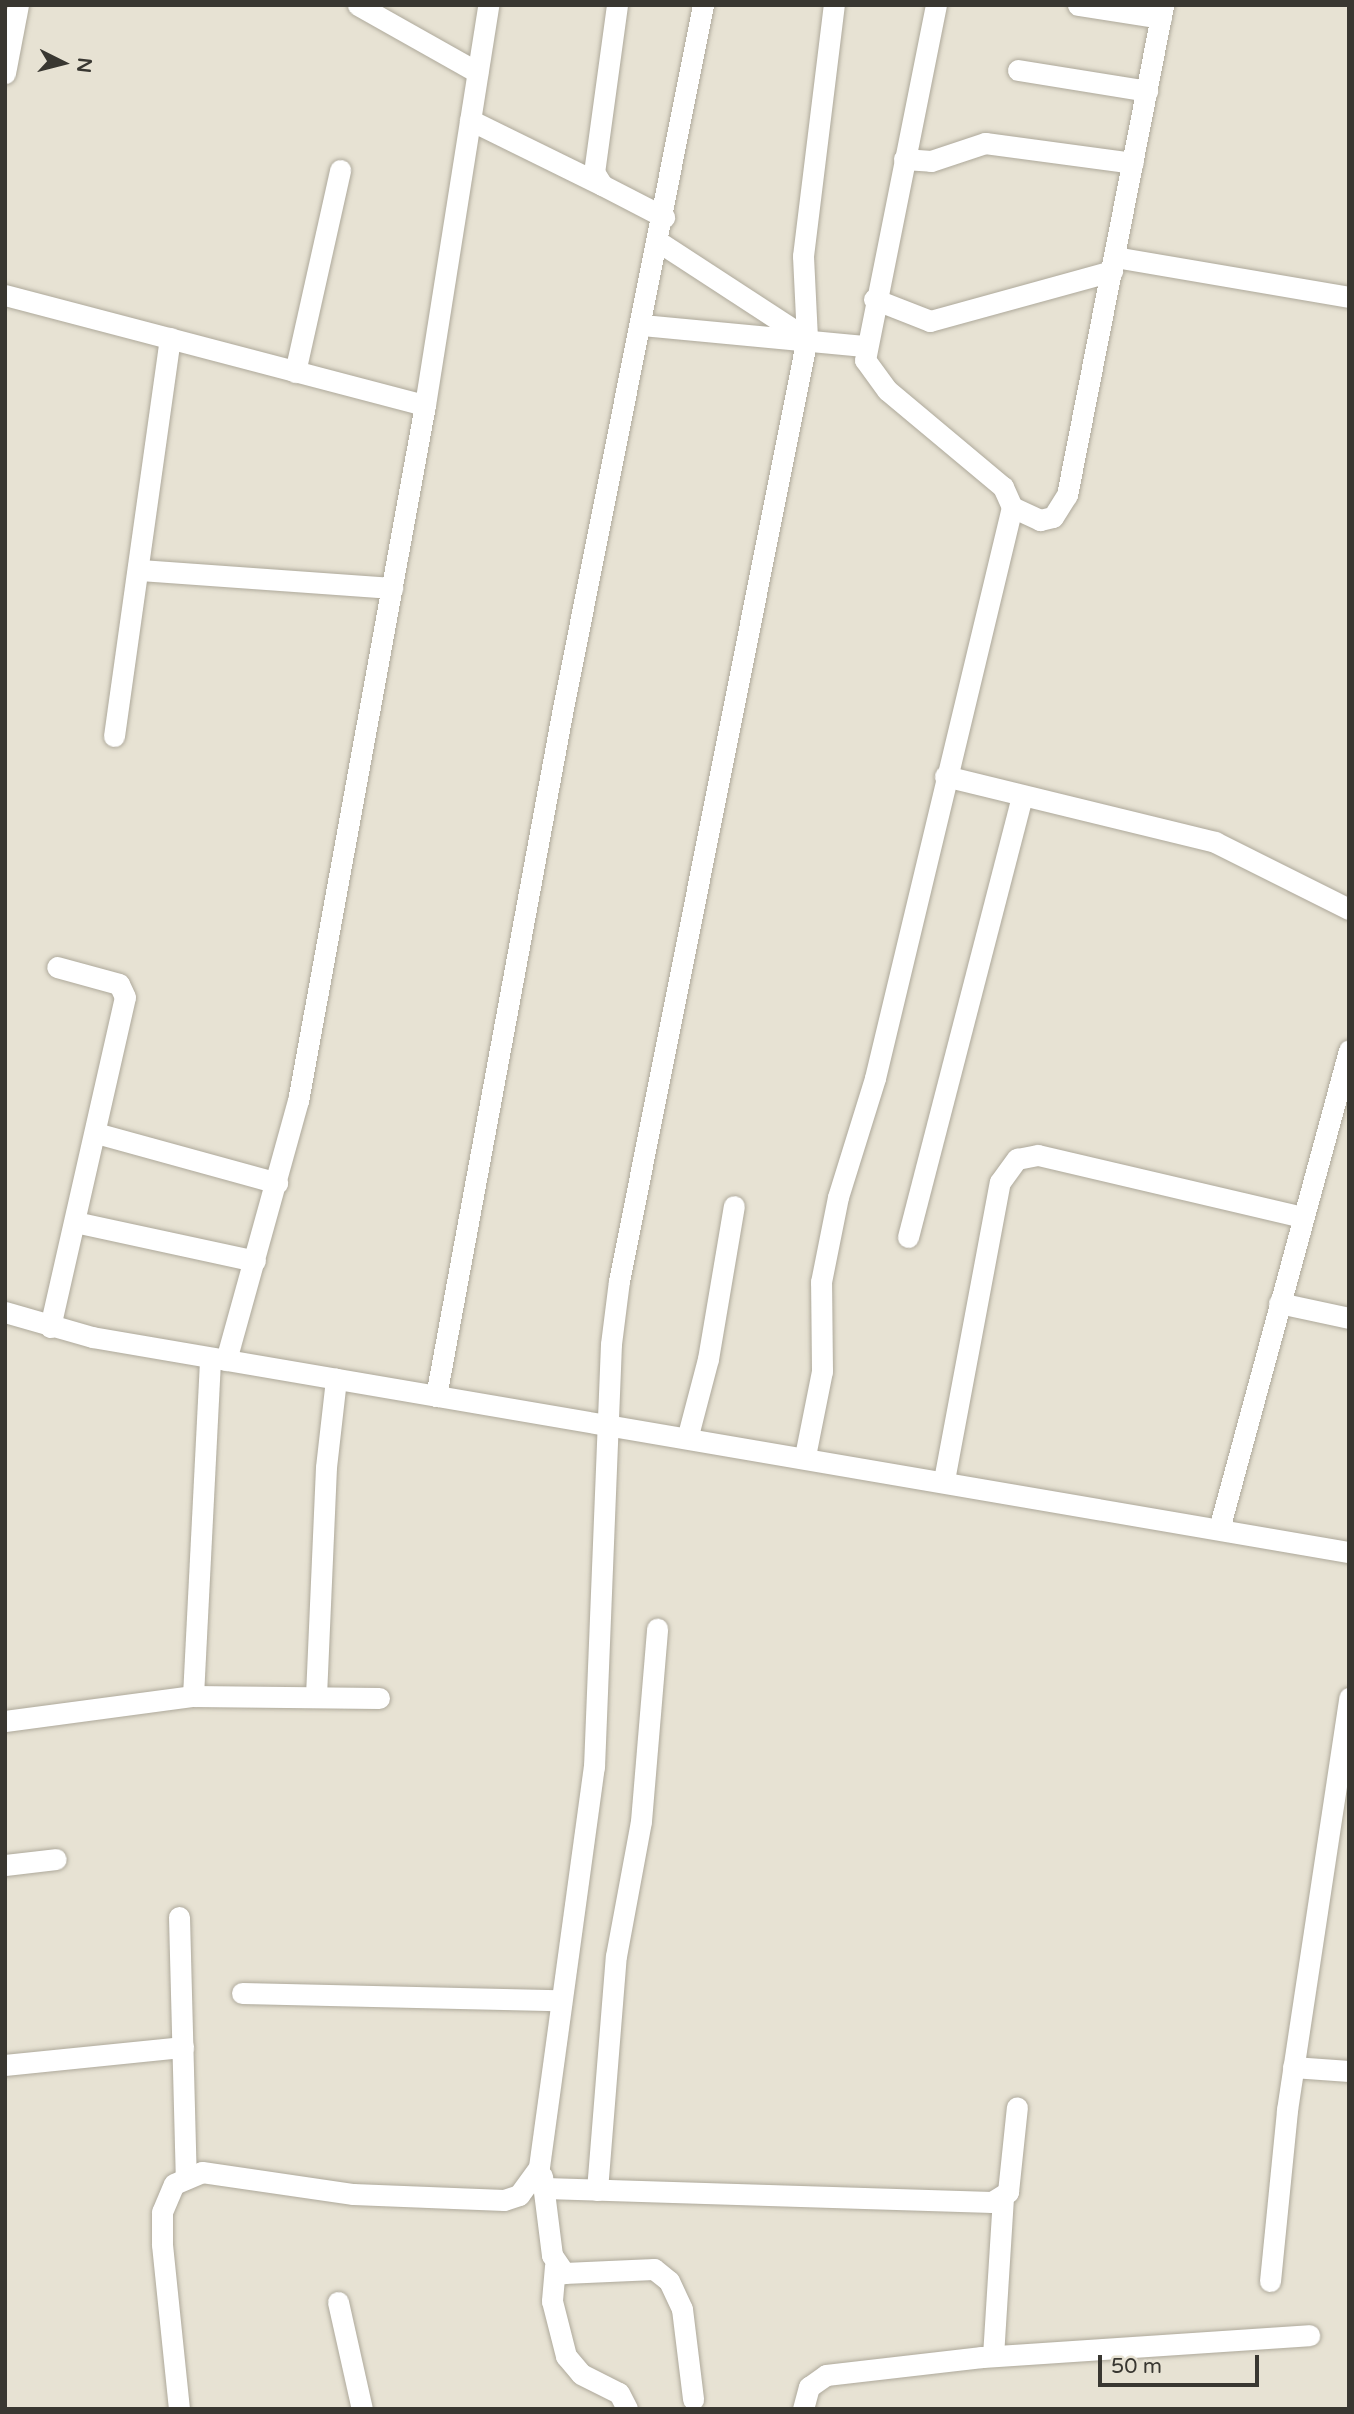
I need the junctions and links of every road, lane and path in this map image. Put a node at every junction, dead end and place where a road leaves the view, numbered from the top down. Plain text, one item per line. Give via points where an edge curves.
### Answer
1 (18, 5) edge
2 (358, 5) edge
3 (488, 5) edge
4 (617, 5) edge
5 (703, 5) edge
6 (834, 5) edge
7 (936, 5) edge
8 (1078, 5) edge
9 (1162, 11) edge
10 (1018, 70) dead end
11 (477, 72) junction
12 (5, 73) edge
13 (1147, 91) junction
14 (470, 120) junction
15 (904, 159) junction
16 (1133, 163) junction
17 (340, 170) dead end
18 (602, 186) junction
19 (664, 217) junction
20 (659, 242) junction
21 (1114, 264) junction
22 (5, 295) edge
23 (1349, 297) edge
24 (874, 299) junction
25 (642, 325) junction
26 (170, 338) junction
27 (807, 338) junction
28 (864, 346) junction
29 (295, 372) junction
30 (425, 405) junction
31 (1012, 507) junction
32 (140, 570) junction
33 (392, 588) junction
34 (114, 736) dead end
35 (945, 776) junction
36 (1022, 796) junction
37 (1349, 909) edge
38 (57, 967) dead end
39 (1347, 1058) edge
40 (96, 1133) junction
41 (277, 1183) junction
42 (734, 1206) dead end
43 (1302, 1217) junction
44 (75, 1222) junction
45 (908, 1237) dead end
46 (255, 1261) junction
47 (1279, 1303) junction
48 (5, 1312) edge
49 (1349, 1318) edge
50 (50, 1327) junction
51 (218, 1359) junction
52 (336, 1379) junction
53 (436, 1396) junction
54 (610, 1421) junction
55 (688, 1435) junction
56 (805, 1455) junction
57 (944, 1480) junction
58 (1219, 1529) junction
59 (1349, 1552) edge
60 (657, 1629) dead end
61 (193, 1696) junction
62 (316, 1696) junction
63 (379, 1698) dead end
64 (1349, 1698) edge
65 (5, 1721) edge
66 (56, 1859) dead end
67 (5, 1865) edge
68 (179, 1917) dead end
69 (242, 1993) dead end
70 (558, 2000) junction
71 (183, 2047) junction
72 (5, 2065) edge
73 (1293, 2067) junction
74 (1349, 2071) edge
75 (1017, 2107) dead end
76 (186, 2176) junction
77 (542, 2177) junction
78 (597, 2190) junction
79 (1003, 2199) junction
80 (555, 2266) junction
81 (1270, 2281) dead end
82 (338, 2302) dead end
83 (1309, 2335) dead end
84 (993, 2356) junction
85 (693, 2399) dead end
86 (179, 2409) edge
87 (362, 2409) edge
88 (627, 2409) edge
89 (803, 2409) edge

1 - 12 street
2 - 11 street
3 - 11 street
4 - 18 street via 594,172
5 - 19 street
6 - 27 street via 803,256
7 - 15 street
8 - 9 street
9 - 13 street
10 - 13 street
11 - 14 street
13 - 16 street
14 - 18 street
14 - 30 street
15 - 16 street via 931,161 985,143
15 - 24 street
16 - 21 street
17 - 29 street
18 - 19 street
19 - 20 street
20 - 25 street
20 - 27 street
21 - 23 street
21 - 24 street via 930,321
21 - 31 street via 1062,508 1040,520
22 - 26 street
24 - 28 street
25 - 27 street
25 - 53 street via 563,708
26 - 29 street
26 - 32 street
27 - 28 street
27 - 54 street via 619,1281
28 - 31 street via 871,375 1003,487
29 - 30 street
30 - 33 street
31 - 35 street
32 - 33 street
32 - 34 street
33 - 41 street
35 - 36 street
35 - 56 street via 875,1078 831,1229 821,1282 822,1371
36 - 37 street via 1225,845
36 - 45 street
38 - 40 street via 118,984 125,997
39 - 43 street
40 - 41 street
40 - 44 street
41 - 46 street
42 - 55 street via 708,1359
43 - 47 street
43 - 57 street via 1038,1155 1017,1159 1000,1182
44 - 46 street
44 - 50 street
46 - 51 street
47 - 49 street
47 - 58 street
48 - 50 street
50 - 51 street
51 - 52 street
51 - 61 street
52 - 53 street
52 - 62 street via 326,1466
53 - 54 street
54 - 55 street
54 - 70 street via 594,1767
55 - 56 street
56 - 57 street
57 - 58 street
58 - 59 street
60 - 78 street via 641,1821 614,1966
61 - 62 street
61 - 65 street
62 - 63 street
64 - 73 street
66 - 67 street
68 - 71 street
69 - 70 street
70 - 77 street
71 - 72 street
71 - 76 street
73 - 74 street
73 - 81 street
75 - 79 street
76 - 77 street via 202,2172 352,2194 504,2200
76 - 86 street via 174,2184 162,2212
77 - 78 street
77 - 80 street
78 - 79 street
79 - 84 street
80 - 85 street via 578,2276 662,2273 682,2309
80 - 88 street via 552,2301 566,2356 581,2374 619,2392
82 - 87 street
83 - 84 street
84 - 89 street via 826,2375 809,2387

